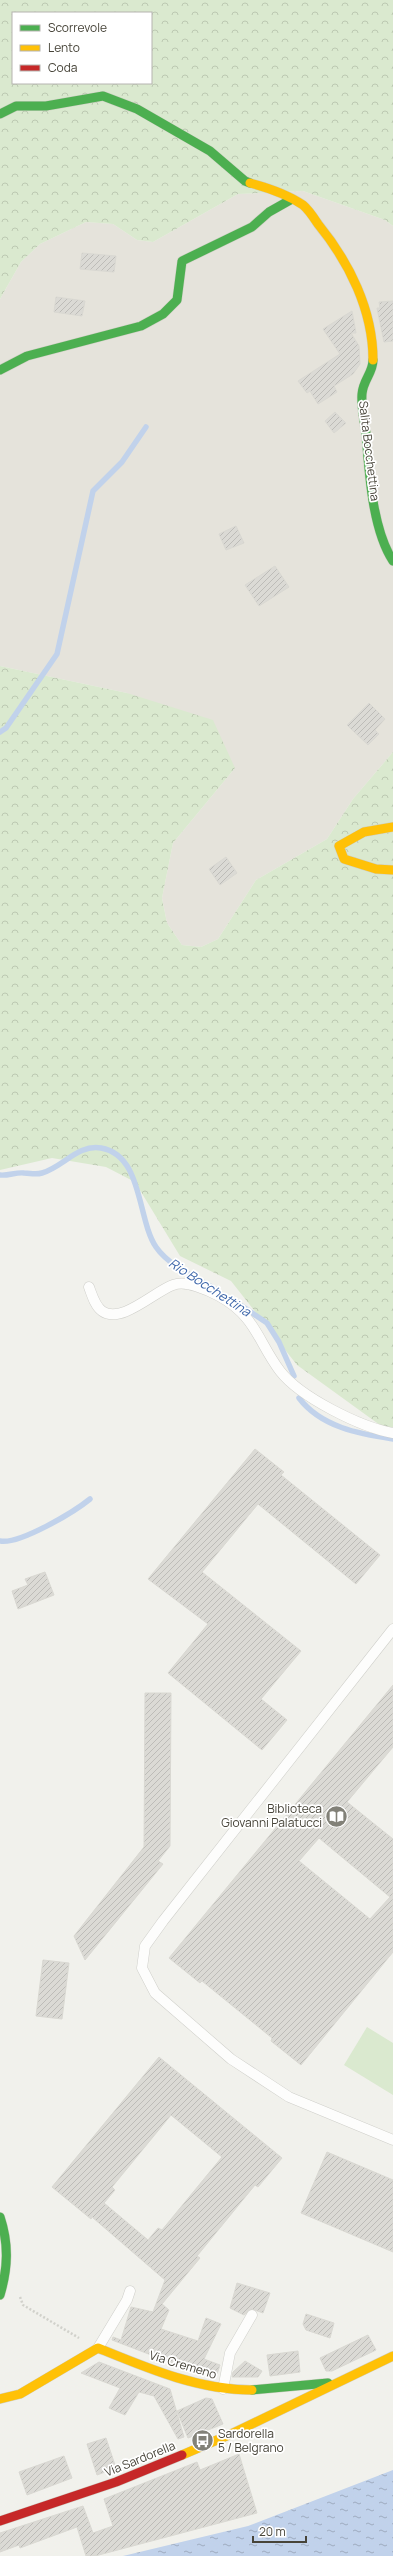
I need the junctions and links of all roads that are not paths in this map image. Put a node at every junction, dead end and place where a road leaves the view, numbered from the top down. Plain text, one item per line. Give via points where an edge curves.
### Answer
1 (0, 114) edge
2 (292, 199) junction
3 (0, 370) edge
4 (393, 560) edge
5 (393, 827) edge
6 (393, 870) edge
7 (90, 1288) dead end
8 (393, 1433) edge
9 (393, 1629) edge
10 (393, 2140) edge
11 (0, 2217) edge
12 (130, 2291) dead end
13 (0, 2295) edge
14 (252, 2315) dead end
15 (98, 2348) junction
16 (393, 2356) edge
17 (335, 2383) junction
18 (223, 2389) junction
19 (0, 2399) edge
20 (0, 2521) edge

1 - 2 street, Salita Bocchettina via 16,106 46,106 103,96 137,109 210,151 245,181 280,192
2 - 3 street via 269,212 252,227 182,261 178,274 179,294 175,302 158,318 141,326 27,356
2 - 4 street, Salita Bocchettina via 304,206 335,245 348,265 361,296 373,350 373,368 364,380 362,395 370,478 381,534 387,552
5 - 6 street via 376,828 349,837 339,846 344,859 376,869
7 - 8 lane via 98,1306 108,1314 114,1315 137,1307 174,1284 197,1287 219,1296 235,1306 251,1323 279,1370 292,1383 320,1402 360,1422
9 - 10 lane via 163,1921 145,1946 142,1968 155,1992 231,2059 289,2097
11 - 13 street via 9,2247 8,2267
12 - 15 lane
14 - 18 lane via 227,2362
15 - 18 street, Via Cremeno via 170,2374
15 - 19 street via 20,2394
16 - 17 street, Via Sardorella
17 - 18 street, Via Cremeno via 305,2383 244,2390
17 - 20 street, Via Sardorella via 231,2434 144,2470

